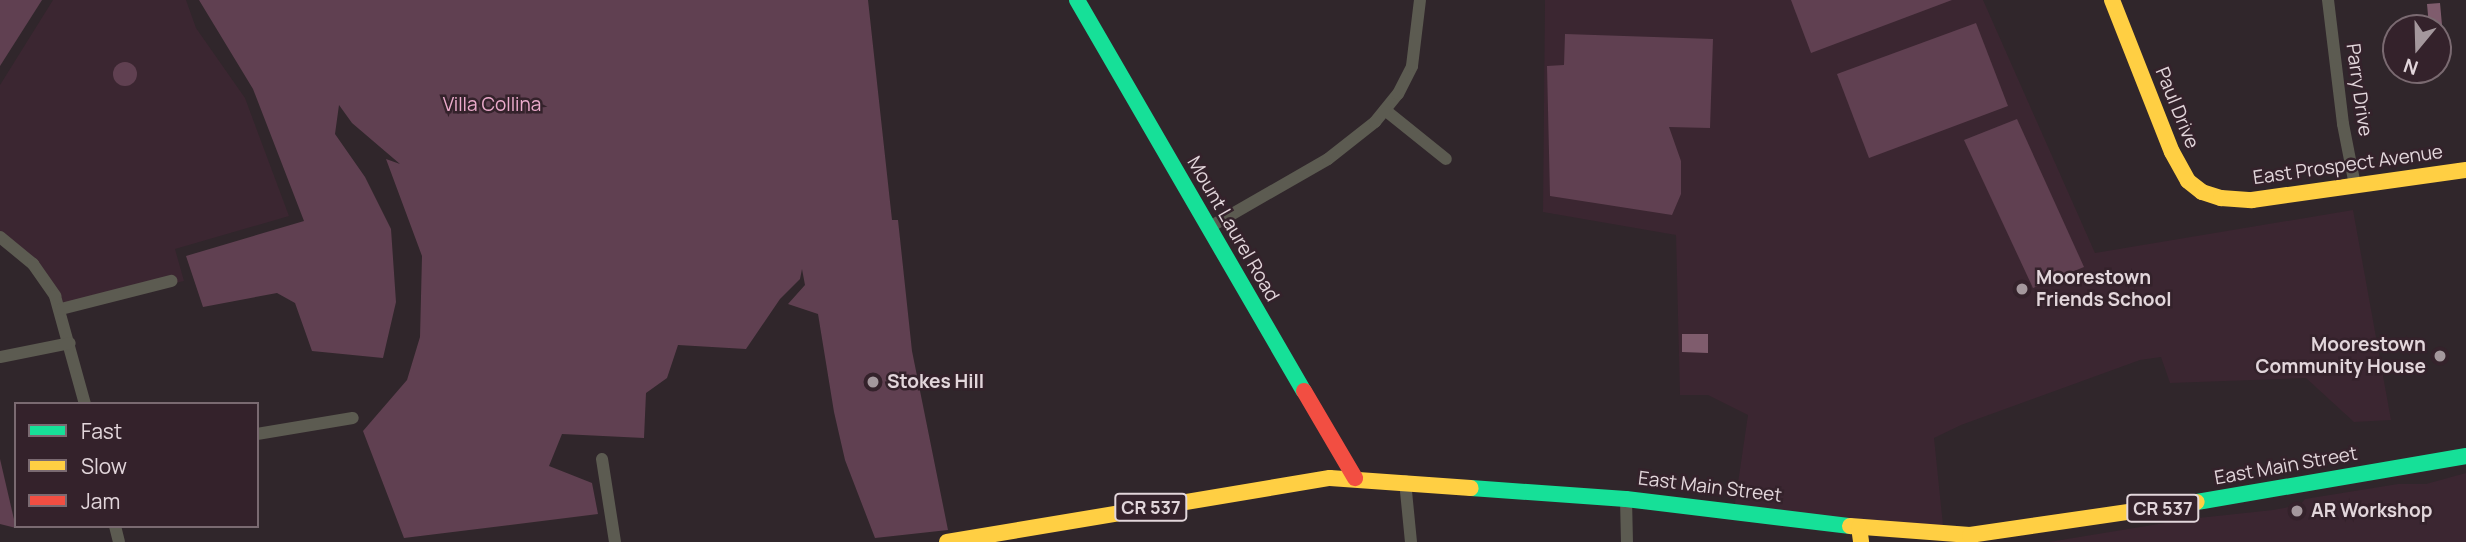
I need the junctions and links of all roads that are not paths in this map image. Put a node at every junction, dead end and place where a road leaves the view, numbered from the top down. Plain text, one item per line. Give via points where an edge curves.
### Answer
1 (1077, 0) edge
2 (1420, 0) edge
3 (2112, 0) edge
4 (2328, 0) edge
5 (1385, 110) junction
6 (1446, 159) dead end
7 (2466, 170) edge
8 (2355, 185) junction
9 (2235, 200) joint
10 (1208, 228) junction
11 (0, 237) edge
12 (171, 281) dead end
13 (61, 309) junction
14 (70, 343) junction
15 (0, 357) edge
16 (85, 402) edge
17 (353, 418) dead end
18 (259, 434) edge
19 (2466, 456) edge
20 (602, 459) dead end
21 (1354, 478) junction
22 (1405, 481) junction
23 (1626, 499) junction
24 (1860, 535) edge
25 (1005, 537) edge
26 (615, 542) edge
27 (947, 542) edge
28 (1410, 542) edge
29 (1627, 542) edge

1 - 10 main road, Mount Laurel Road
2 - 5 street via 1412,66
3 - 9 main road, Paul Drive via 2181,172 2202,192
4 - 8 street, Parry Drive
5 - 6 street
5 - 10 street via 1345,148
7 - 8 main road, East Prospect Avenue
8 - 9 main road, East Prospect Avenue
10 - 21 main road, Mount Laurel Road
11 - 13 street via 41,273
12 - 13 street
13 - 14 street
14 - 15 street
14 - 16 street
17 - 18 street
19 - 24 main road, East Main Street / CR 537 via 2001,533
20 - 26 street
21 - 22 main road, East Main Street / CR 537
21 - 25 main road, East Main Street / CR 537 via 1297,483
22 - 23 main road, East Main Street / CR 537
22 - 28 street
23 - 24 main road, East Main Street / CR 537
23 - 29 street
25 - 27 main road, East Main Street / CR 537

